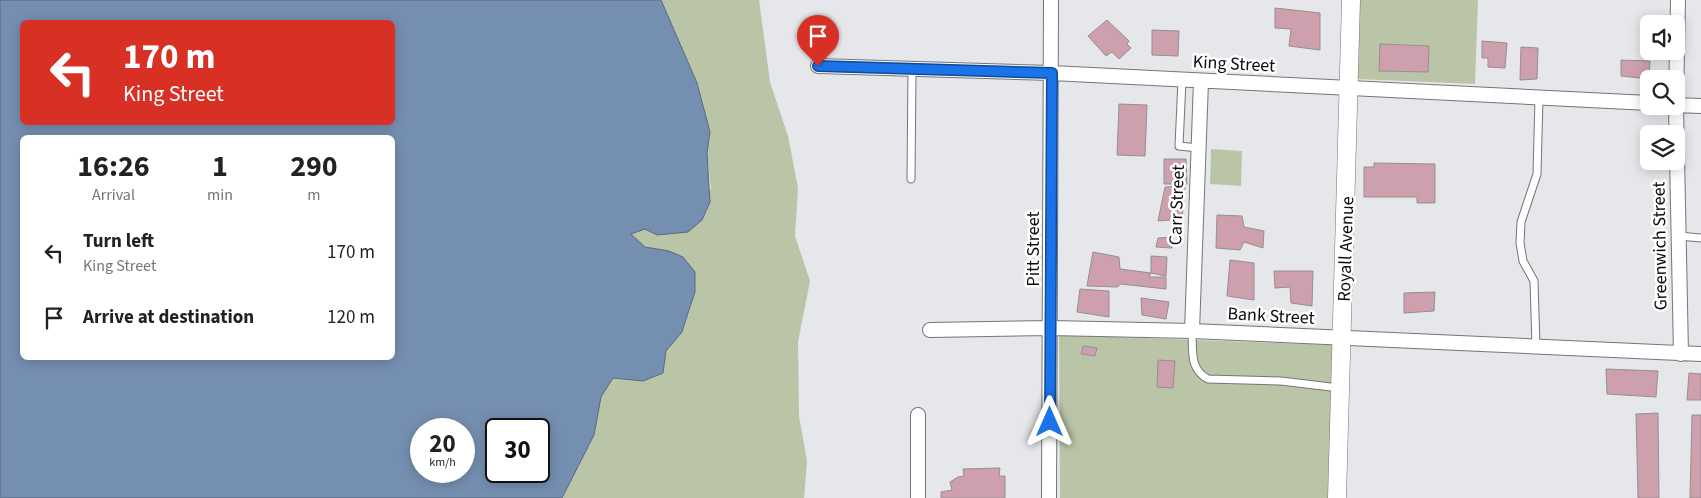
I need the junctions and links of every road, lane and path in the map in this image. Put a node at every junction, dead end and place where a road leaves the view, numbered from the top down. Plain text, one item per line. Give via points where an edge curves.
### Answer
1 (1051, 0) edge
2 (1351, 0) edge
3 (1678, 0) edge
4 (818, 66) dead end
5 (912, 69) junction
6 (1677, 70) edge
7 (1052, 73) junction
8 (1182, 80) junction
9 (1201, 82) junction
10 (1350, 89) junction
11 (1539, 98) junction
12 (1640, 103) edge
13 (1685, 105) edge
14 (1701, 106) edge
15 (1676, 115) edge
16 (1198, 148) junction
17 (911, 179) dead end
18 (1679, 236) junction
19 (1701, 238) edge
20 (1051, 328) junction
21 (930, 330) dead end
22 (1192, 331) junction
23 (1343, 338) junction
24 (1536, 347) junction
25 (1681, 354) junction
26 (1701, 354) edge
27 (1341, 388) junction
28 (918, 415) dead end
29 (918, 498) edge
30 (1049, 498) edge
31 (1337, 498) edge

1 - 7 street, Pitt Street
2 - 10 street, Royall Avenue
3 - 6 street
4 - 5 street, King Street
5 - 7 street, King Street
5 - 17 lane
7 - 8 street, King Street
7 - 20 street, Pitt Street
8 - 9 street, King Street
8 - 16 lane via 1179,146
9 - 10 street, King Street
9 - 16 street, Carr Street
10 - 11 street, King Street
10 - 23 street, Royall Avenue
11 - 12 street, King Street
11 - 24 lane via 1537,174 1521,222 1520,242 1523,261 1534,281
13 - 14 street
15 - 18 street, Greenwich Street
16 - 22 street, Carr Street
18 - 19 lane
18 - 25 street, Greenwich Street
20 - 21 street, Bank Street
20 - 22 street, Bank Street
20 - 30 street, Pitt Street
22 - 23 street, Bank Street
22 - 27 lane via 1193,362 1200,375 1208,379 1281,381
23 - 24 street, Bank Street
23 - 27 street, Royall Avenue
24 - 25 street, Bank Street
25 - 26 street, Bank Street
27 - 31 street, Royall Avenue
28 - 29 street

